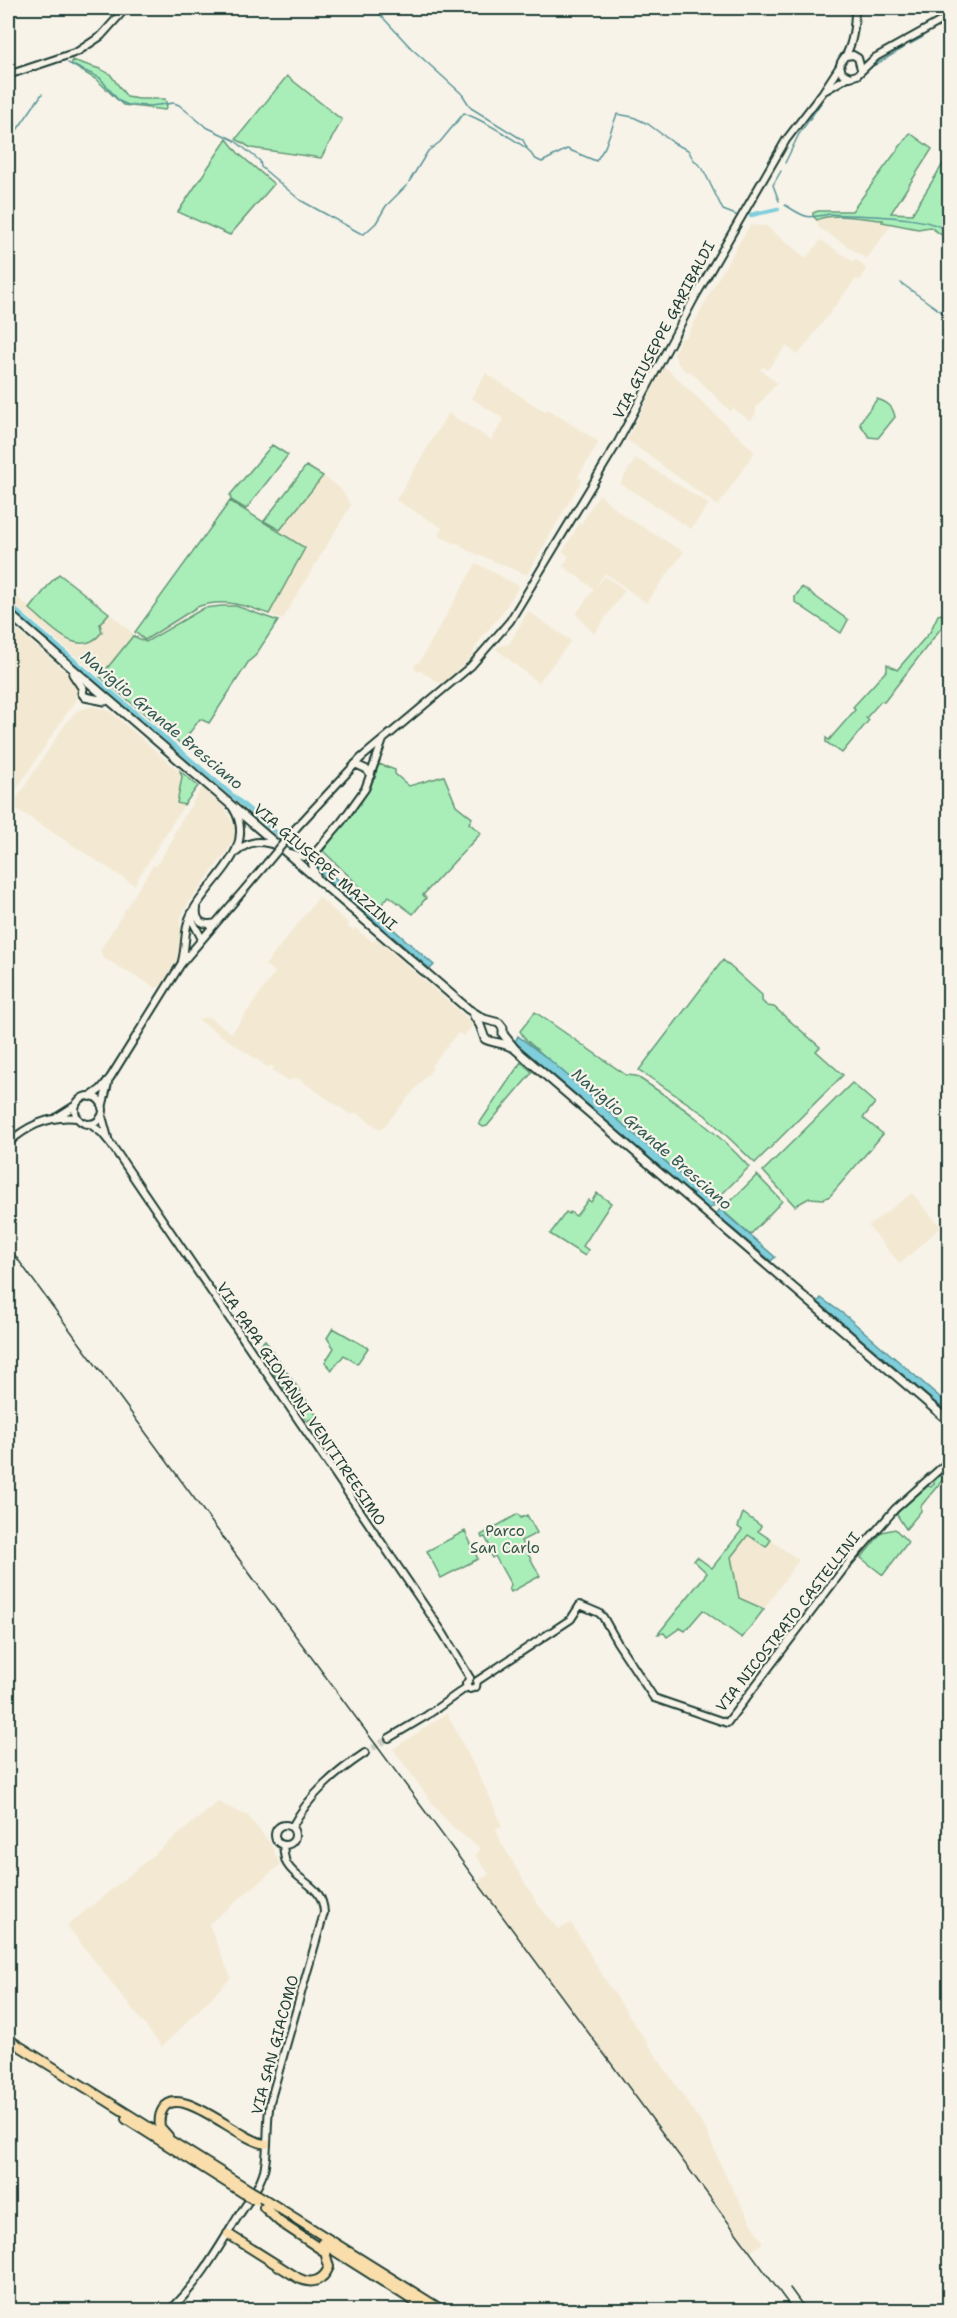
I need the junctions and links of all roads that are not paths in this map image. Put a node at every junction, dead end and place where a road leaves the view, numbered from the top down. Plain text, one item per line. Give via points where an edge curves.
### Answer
1 (126, 8) edge
2 (855, 8) edge
3 (950, 16) edge
4 (850, 45) junction
5 (846, 56) junction
6 (857, 57) junction
7 (876, 57) junction
8 (840, 66) junction
9 (861, 69) junction
10 (8, 75) edge
11 (848, 77) junction
12 (823, 92) junction
13 (8, 613) edge
14 (48, 648) junction
15 (93, 687) junction
16 (83, 689) junction
17 (93, 697) junction
18 (108, 702) junction
19 (385, 737) junction
20 (355, 764) junction
21 (371, 777) junction
22 (230, 802) junction
23 (286, 851) junction
24 (314, 854) junction
25 (232, 857) junction
26 (317, 878) junction
27 (195, 909) junction
28 (216, 922) junction
29 (188, 925) junction
30 (201, 940) junction
31 (181, 964) junction
32 (468, 1009) junction
33 (490, 1021) junction
34 (482, 1030) junction
35 (503, 1034) junction
36 (498, 1041) junction
37 (515, 1049) junction
38 (110, 1078) junction
39 (90, 1097) junction
40 (76, 1105) junction
41 (102, 1112) junction
42 (77, 1118) junction
43 (54, 1119) junction
44 (90, 1124) junction
45 (8, 1143) edge
46 (111, 1144) junction
47 (948, 1420) edge
48 (950, 1460) edge
49 (593, 1611) junction
50 (576, 1614) junction
51 (470, 1678) junction
52 (477, 1681) junction
53 (467, 1687) junction
54 (389, 1738) tunnel mouth
55 (365, 1753) tunnel mouth
56 (292, 1827) junction
57 (283, 1845) junction
58 (8, 2039) edge
59 (8, 2045) edge
60 (266, 2144) junction
61 (223, 2174) junction
62 (253, 2196) junction
63 (264, 2207) junction
64 (228, 2234) junction
65 (430, 2307) edge
66 (170, 2310) edge
67 (441, 2310) edge

1 - 10 street via 101,36 77,52
2 - 4 street
3 - 7 street, VIA GIUSEPPE GARIBALDI
4 - 5 street
4 - 6 street
5 - 6 street
5 - 8 street, VIA GIUSEPPE GARIBALDI
6 - 7 street
6 - 9 street
7 - 9 street, VIA GIUSEPPE GARIBALDI
8 - 11 street
8 - 12 street, VIA GIUSEPPE GARIBALDI
9 - 11 street, VIA GIUSEPPE GARIBALDI via 857,75
11 - 12 street, VIA GIUSEPPE GARIBALDI
12 - 19 street, VIA GIUSEPPE GARIBALDI via 786,140 695,297 615,448 510,621 453,683
13 - 14 main road
14 - 15 main road, VIA GIUSEPPE MAZZINI
14 - 16 main road via 76,676
15 - 16 main road
15 - 17 main road
15 - 18 main road, VIA GIUSEPPE MAZZINI
16 - 17 main road via 85,697
17 - 18 main road, VIA GIUSEPPE MAZZINI
18 - 22 main road, VIA GIUSEPPE MAZZINI
19 - 20 street
19 - 21 street
20 - 21 street via 366,769
20 - 28 street, bridge
21 - 24 street
22 - 23 main road, VIA GIUSEPPE MAZZINI
22 - 25 street via 240,831
23 - 24 street via 299,857
23 - 25 street via 254,842
23 - 26 main road, VIA GIUSEPPE MAZZINI
24 - 26 street via 312,864
25 - 27 street
26 - 32 main road, VIA GIUSEPPE MAZZINI
27 - 28 street via 200,922
27 - 29 street
27 - 30 street via 193,922
28 - 30 street
29 - 30 street via 192,936
29 - 31 street
30 - 31 street
31 - 38 street
32 - 33 main road, VIA GIUSEPPE MAZZINI
32 - 34 main road, VIA GIUSEPPE MAZZINI
33 - 34 main road
33 - 35 main road, VIA GIUSEPPE MAZZINI via 499,1023
34 - 36 main road, VIA GIUSEPPE MAZZINI via 486,1040
35 - 36 main road
35 - 37 main road, VIA GIUSEPPE MAZZINI
36 - 37 main road, VIA GIUSEPPE MAZZINI
37 - 47 main road, VIA GIUSEPPE MAZZINI
38 - 39 street
38 - 41 street
39 - 40 street
39 - 41 street via 97,1099
40 - 42 street
40 - 43 street
41 - 44 street
41 - 46 street, VIA PAPA GIOVANNI VENTITREESIMO
42 - 43 street
42 - 44 street
43 - 45 street via 29,1128
44 - 46 street, VIA PAPA GIOVANNI VENTITREESIMO
46 - 51 street, VIA PAPA GIOVANNI VENTITREESIMO
48 - 49 street, VIA NICOSTRATO CASTELLINI via 895,1509 857,1553 727,1723 654,1698 603,1617
49 - 50 street
49 - 50 street, VIA NICOSTRATO CASTELLINI via 580,1605
50 - 52 street
51 - 52 street
51 - 53 street
52 - 53 street via 474,1689
53 - 54 street
55 - 56 street via 308,1801
56 - 57 street via 295,1840
56 - 57 street via 277,1829 276,1839
57 - 60 street, VIA SAN GIACOMO via 289,1867 322,1898 324,1913 274,2086
58 - 61 highway
59 - 62 highway
60 - 61 highway via 245,2138 189,2103 179,2101 165,2106 159,2118 163,2132
60 - 64 street, VIA SAN GIACOMO via 260,2182
61 - 62 highway
62 - 63 highway
62 - 65 highway
63 - 64 highway via 325,2252 329,2266 322,2278 305,2282
63 - 65 highway
64 - 66 street, VIA SAN GIACOMO via 192,2287
65 - 67 highway

